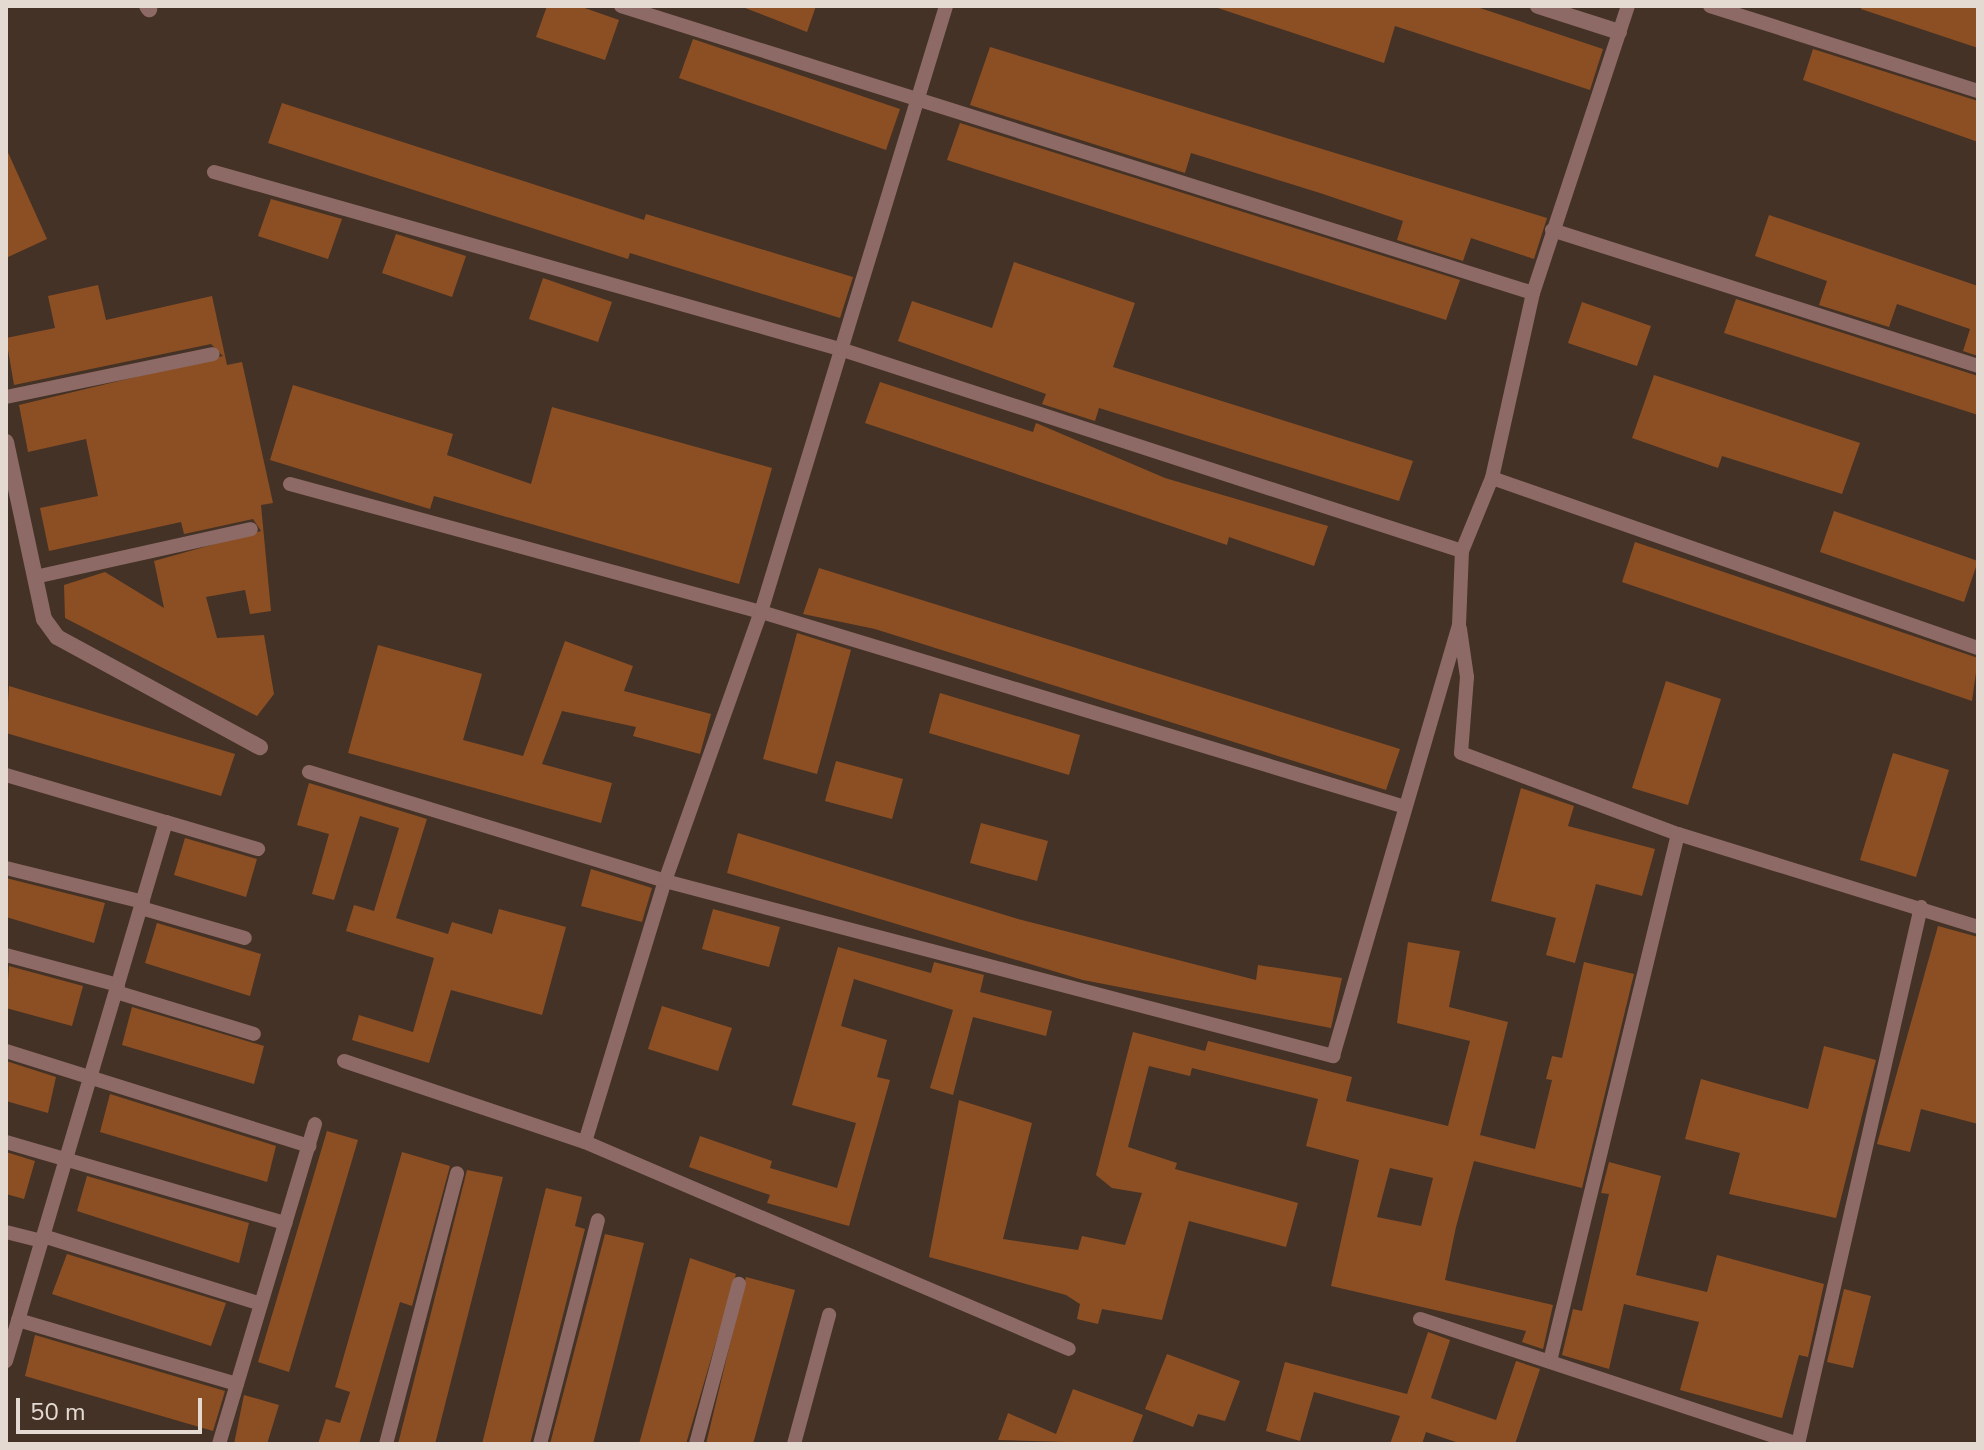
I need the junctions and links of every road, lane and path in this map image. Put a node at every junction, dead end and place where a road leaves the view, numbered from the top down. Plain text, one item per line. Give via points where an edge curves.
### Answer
1 (621, 6) edge
2 (946, 6) edge
3 (1538, 6) edge
4 (1628, 6) edge
5 (1710, 6) edge
6 (1619, 32) junction
7 (1978, 91) edge
8 (913, 100) junction
9 (214, 172) dead end
10 (1552, 230) junction
11 (1533, 293) junction
12 (840, 349) junction
13 (213, 354) dead end
14 (1978, 366) edge
15 (6, 397) edge
16 (6, 442) edge
17 (1492, 478) junction
18 (290, 484) dead end
19 (251, 529) dead end
20 (1462, 551) junction
21 (35, 577) junction
22 (761, 612) junction
23 (1459, 625) junction
24 (1978, 648) edge
25 (260, 747) dead end
26 (309, 772) dead end
27 (6, 775) edge
28 (1402, 806) junction
29 (166, 822) junction
30 (1678, 834) junction
31 (258, 849) dead end
32 (6, 868) edge
33 (665, 881) junction
34 (142, 905) junction
35 (1921, 907) junction
36 (1978, 927) edge
37 (245, 938) dead end
38 (6, 955) edge
39 (117, 988) junction
40 (254, 1034) dead end
41 (6, 1051) edge
42 (344, 1061) dead end
43 (91, 1076) junction
44 (315, 1124) dead end
45 (6, 1142) edge
46 (585, 1142) junction
47 (309, 1146) junction
48 (66, 1158) junction
49 (457, 1173) dead end
50 (598, 1220) dead end
51 (285, 1223) junction
52 (6, 1232) edge
53 (42, 1238) junction
54 (739, 1284) dead end
55 (261, 1304) junction
56 (829, 1315) dead end
57 (1420, 1319) dead end
58 (13, 1324) edge
59 (1069, 1349) dead end
60 (1551, 1357) junction
61 (6, 1361) edge
62 (237, 1384) junction
63 (219, 1444) edge
64 (386, 1444) edge
65 (540, 1444) edge
66 (696, 1444) edge
67 (794, 1444) edge
68 (1798, 1444) edge

1 - 8 lane
2 - 8 lane
3 - 6 street
4 - 6 lane
5 - 7 lane
6 - 10 lane
8 - 11 lane
8 - 12 lane
9 - 12 lane
10 - 11 lane
10 - 14 lane
11 - 17 lane
12 - 20 lane
12 - 22 lane
13 - 15 lane
16 - 21 street
17 - 20 lane
17 - 24 lane
18 - 22 lane
19 - 21 lane
20 - 23 lane
21 - 25 street via 44,619 57,637
22 - 28 lane
22 - 33 lane
23 - 28 lane
23 - 30 lane via 1467,677 1461,753
26 - 33 lane
27 - 29 lane
28 - 33 lane via 1333,1056
29 - 31 lane
29 - 34 lane
30 - 35 lane
30 - 60 lane
32 - 34 lane
33 - 46 lane
34 - 37 lane
34 - 39 lane
35 - 36 lane
35 - 68 lane
38 - 39 lane
39 - 40 lane
39 - 43 lane
41 - 43 lane
42 - 46 lane
43 - 47 lane
43 - 48 lane
44 - 47 lane
45 - 48 lane
46 - 59 lane
47 - 51 lane
48 - 51 lane
48 - 53 lane
49 - 64 lane
50 - 65 lane
51 - 55 lane
52 - 53 lane
53 - 55 lane
53 - 58 lane
54 - 66 lane
55 - 62 lane
56 - 67 lane
57 - 60 lane
58 - 61 lane
58 - 62 lane
60 - 68 lane
62 - 63 lane

